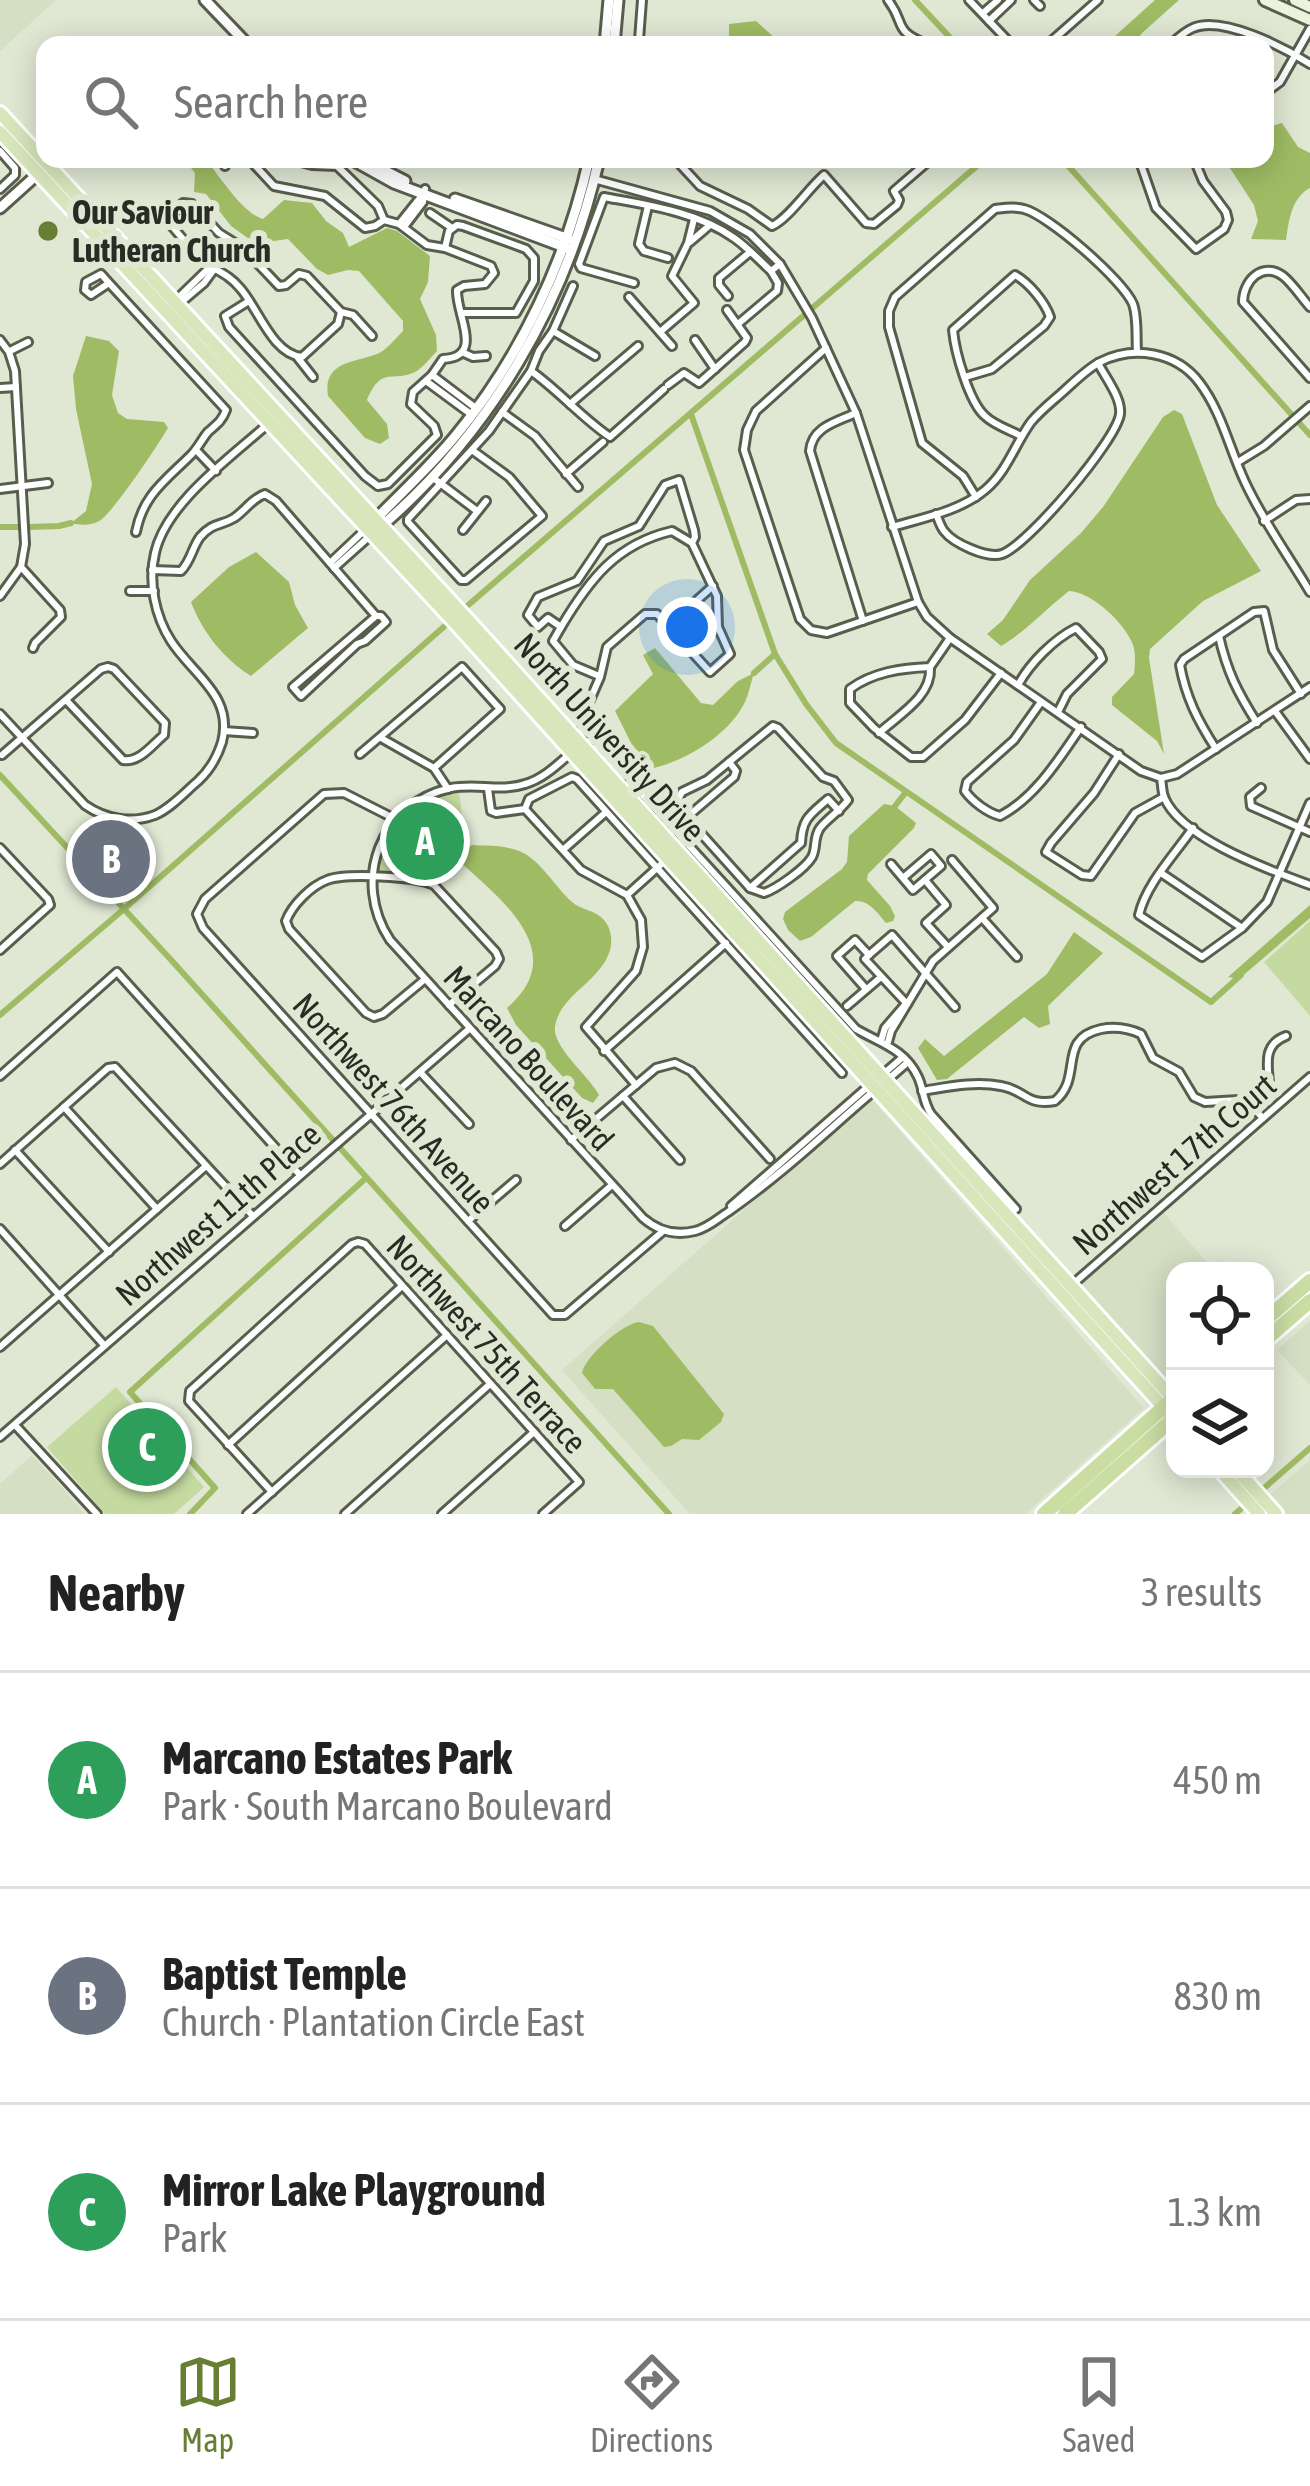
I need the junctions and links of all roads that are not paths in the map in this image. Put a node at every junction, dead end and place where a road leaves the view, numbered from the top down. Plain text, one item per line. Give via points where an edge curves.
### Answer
1 (201, 0) edge
2 (608, 0) edge
3 (618, 0) edge
4 (642, 0) edge
5 (888, 0) edge
6 (969, 0) edge
7 (998, 0) edge
8 (1011, 0) edge
9 (1098, 0) edge
10 (1265, 0) edge
11 (1295, 0) edge
12 (1310, 7) edge
13 (982, 14) junction
14 (989, 21) junction
15 (1310, 25) edge
16 (235, 36) edge
17 (606, 36) edge
18 (615, 36) edge
19 (639, 36) edge
20 (909, 36) edge
21 (1003, 36) edge
22 (1057, 36) edge
23 (1181, 36) edge
24 (1252, 36) edge
25 (1274, 46) edge
26 (1297, 56) junction
27 (1310, 64) edge
28 (1274, 86) edge
29 (0, 113) edge
30 (0, 132) edge
31 (0, 151) edge
32 (36, 161) edge
33 (36, 164) edge
34 (41, 168) edge
35 (257, 168) edge
36 (339, 168) edge
37 (367, 168) edge
38 (378, 168) edge
39 (590, 168) edge
40 (595, 168) edge
41 (683, 168) edge
42 (921, 168) edge
43 (1142, 168) edge
44 (1198, 168) edge
45 (43, 170) junction
46 (590, 178) junction
47 (0, 189) edge
48 (424, 191) junction
49 (675, 200) junction
50 (648, 206) junction
51 (0, 208) edge
52 (671, 212) junction
53 (430, 213) dead end
54 (694, 218) junction
55 (384, 220) junction
56 (402, 225) junction
57 (710, 225) junction
58 (452, 228) junction
59 (688, 243) junction
60 (569, 244) junction
61 (445, 248) junction
62 (750, 252) junction
63 (668, 258) dead end
64 (780, 263) junction
65 (213, 267) junction
66 (771, 271) junction
67 (109, 283) dead end
68 (634, 283) dead end
69 (573, 286) dead end
70 (728, 296) dead end
71 (629, 297) dead end
72 (249, 301) junction
73 (158, 303) junction
74 (177, 303) junction
75 (1310, 307) edge
76 (727, 310) dead end
77 (341, 312) junction
78 (460, 314) junction
79 (738, 324) junction
80 (553, 331) junction
81 (660, 332) junction
82 (372, 336) dead end
83 (0, 340) edge
84 (695, 340) dead end
85 (28, 342) dead end
86 (638, 346) dead end
87 (672, 346) dead end
88 (533, 348) junction
89 (826, 348) junction
90 (9, 352) junction
91 (1137, 352) junction
92 (464, 353) junction
93 (486, 356) dead end
94 (595, 356) dead end
95 (298, 358) junction
96 (1098, 363) junction
97 (715, 369) junction
98 (531, 371) junction
99 (313, 377) dead end
100 (965, 377) junction
101 (429, 378) junction
102 (1310, 378) edge
103 (16, 387) junction
104 (0, 388) edge
105 (570, 404) junction
106 (1310, 406) edge
107 (502, 412) junction
108 (856, 412) junction
109 (35, 416) dead end
110 (477, 416) junction
111 (19, 417) junction
112 (268, 423) junction
113 (289, 425) junction
114 (489, 431) junction
115 (1022, 436) junction
116 (602, 442) dead end
117 (196, 450) junction
118 (472, 450) junction
119 (1238, 463) junction
120 (216, 471) junction
121 (566, 474) junction
122 (437, 481) junction
123 (48, 484) dead end
124 (21, 488) junction
125 (578, 488) dead end
126 (0, 489) edge
127 (976, 497) junction
128 (1309, 498) edge
129 (486, 501) dead end
130 (477, 511) junction
131 (937, 514) junction
132 (1264, 521) junction
133 (373, 527) junction
134 (892, 527) junction
135 (463, 530) dead end
136 (136, 532) dead end
137 (692, 543) junction
138 (332, 565) junction
139 (21, 567) junction
140 (152, 570) junction
141 (713, 586) junction
142 (130, 591) dead end
143 (154, 591) junction
144 (1310, 592) edge
145 (0, 596) edge
146 (918, 602) junction
147 (376, 616) junction
148 (863, 621) junction
149 (668, 626) junction
150 (561, 627) junction
151 (1219, 636) junction
152 (950, 638) junction
153 (32, 648) dead end
154 (930, 667) junction
155 (1001, 673) junction
156 (600, 677) junction
157 (1018, 685) junction
158 (1310, 687) edge
159 (1301, 694) junction
160 (66, 700) junction
161 (1041, 701) junction
162 (1276, 711) junction
163 (1058, 712) junction
164 (0, 714) edge
165 (1257, 723) junction
166 (602, 724) junction
167 (1081, 728) junction
168 (224, 731) junction
169 (569, 731) junction
170 (253, 733) dead end
171 (879, 733) junction
172 (380, 737) junction
173 (22, 738) junction
174 (1216, 749) junction
175 (577, 750) junction
176 (360, 754) dead end
177 (1119, 754) junction
178 (2, 755) edge
179 (1310, 759) edge
180 (729, 761) junction
181 (434, 769) junction
182 (1161, 778) junction
183 (1261, 788) dead end
184 (448, 789) junction
185 (488, 789) junction
186 (1164, 797) junction
187 (1310, 803) edge
188 (525, 809) junction
189 (839, 811) junction
190 (607, 812) junction
191 (687, 818) junction
192 (129, 820) junction
193 (397, 820) junction
194 (1193, 828) junction
195 (1299, 828) junction
196 (1310, 832) edge
197 (130, 841) dead end
198 (564, 849) junction
199 (1, 852) edge
200 (664, 856) junction
201 (952, 860) dead end
202 (891, 864) dead end
203 (1161, 873) junction
204 (1280, 874) junction
205 (373, 878) junction
206 (902, 878) junction
207 (926, 880) junction
208 (1310, 885) edge
209 (750, 889) junction
210 (627, 896) junction
211 (982, 918) junction
212 (1242, 928) junction
213 (726, 943) junction
214 (948, 947) junction
215 (0, 950) edge
216 (869, 955) junction
217 (1017, 957) dead end
218 (926, 973) junction
219 (881, 976) junction
220 (424, 979) junction
221 (866, 989) junction
222 (907, 1004) junction
223 (449, 1005) junction
224 (847, 1006) dead end
225 (955, 1007) dead end
226 (469, 1029) junction
227 (1286, 1036) dead end
228 (885, 1042) junction
229 (604, 1051) junction
230 (905, 1060) junction
231 (420, 1072) junction
232 (842, 1073) dead end
233 (0, 1076) edge
234 (1310, 1077) edge
235 (878, 1083) junction
236 (636, 1085) junction
237 (922, 1091) junction
238 (623, 1096) junction
239 (64, 1107) junction
240 (1252, 1107) junction
241 (371, 1113) junction
242 (1263, 1118) junction
243 (469, 1124) dead end
244 (572, 1140) junction
245 (15, 1150) junction
246 (680, 1160) dead end
247 (770, 1160) dead end
248 (0, 1164) edge
249 (206, 1166) junction
250 (300, 1175) junction
251 (953, 1176) junction
252 (516, 1180) dead end
253 (613, 1185) junction
254 (981, 1187) junction
255 (157, 1209) junction
256 (1016, 1209) dead end
257 (252, 1215) junction
258 (468, 1222) junction
259 (565, 1226) dead end
260 (0, 1229) edge
261 (663, 1231) junction
262 (12, 1242) junction
263 (109, 1252) junction
264 (0, 1253) edge
265 (1310, 1281) edge
266 (402, 1286) junction
267 (1062, 1289) junction
268 (59, 1295) junction
269 (1310, 1301) edge
270 (1274, 1312) edge
271 (1274, 1332) edge
272 (447, 1335) junction
273 (104, 1345) junction
274 (0, 1347) edge
275 (491, 1384) junction
276 (1166, 1401) edge
277 (1166, 1401) edge
278 (1166, 1415) edge
279 (1166, 1416) edge
280 (15, 1424) junction
281 (534, 1432) junction
282 (0, 1437) edge
283 (228, 1444) junction
284 (1227, 1478) edge
285 (1244, 1478) edge
286 (272, 1492) junction
287 (97, 1514) edge
288 (247, 1514) edge
289 (345, 1514) edge
290 (442, 1514) edge
291 (543, 1514) edge
292 (1043, 1514) edge
293 (1065, 1514) edge
294 (1259, 1514) edge
295 (1276, 1514) edge

1 - 16 street
2 - 17 street
3 - 18 street
4 - 19 street
5 - 20 street
6 - 13 street
7 - 13 street
8 - 14 street
9 - 22 street
10 - 15 main road
11 - 12 main road
13 - 14 street
14 - 21 street
15 - 26 street
23 - 24 street via 1213,24
25 - 26 street
26 - 27 street
26 - 28 street
29 - 32 main road, North University Drive
30 - 33 main road, North University Drive
31 - 47 street via 15,168
34 - 45 main road, North University Drive
35 - 55 street via 274,186 325,196 358,225
36 - 55 street
37 - 48 street
38 - 48 street
39 - 46 street
40 - 46 street
41 - 42 street via 772,226 824,175 874,224
43 - 44 street via 1156,208 1196,249 1228,220
45 - 51 street
45 - 73 main road, North University Drive
45 - 74 main road, North University Drive
46 - 49 street
46 - 60 street
48 - 56 street
48 - 60 street
49 - 52 street
49 - 64 street via 737,225
50 - 52 street
50 - 63 street via 639,244
50 - 68 street via 604,197 579,264
52 - 54 street
53 - 58 street
54 - 57 street
54 - 59 street
55 - 56 street
56 - 61 street
57 - 59 street
57 - 62 street
58 - 61 street
58 - 78 street via 526,249 535,263 516,313
59 - 81 street via 672,276 694,303
60 - 88 street
60 - 110 street
61 - 78 street via 494,273 485,284 457,290
62 - 66 street
62 - 70 street via 719,278
64 - 66 street
64 - 89 street
65 - 72 street
65 - 74 street
65 - 77 street via 170,224 183,203 279,286 305,274
66 - 79 street via 777,291
67 - 117 street via 226,413
69 - 80 street
71 - 81 street
72 - 95 street
72 - 101 street via 225,316 229,327 378,487 437,436 410,400
73 - 74 main road
73 - 112 main road, North University Drive
74 - 113 main road, North University Drive
75 - 102 street via 1280,273 1251,276 1243,290 1243,302
76 - 79 street
77 - 82 street
77 - 95 street via 338,324
78 - 92 street
79 - 97 street via 746,342
80 - 88 street
80 - 94 street
81 - 87 street
83 - 90 street
84 - 97 street
85 - 90 street
86 - 105 street
88 - 98 street
88 - 110 street
89 - 108 street
89 - 148 street via 756,411 744,450 800,619 827,633
90 - 103 street
91 - 96 street
91 - 119 street via 1174,359 1195,376
91 - 127 street via 1132,301 1108,271 1025,209 995,209 895,297 889,327 922,443
92 - 93 street
92 - 101 street via 443,359
95 - 99 street
96 - 115 street
96 - 131 street via 1118,401 1116,424 1060,503 1017,544 987,555 950,537
97 - 105 street via 699,383 684,373 610,436
98 - 105 street
98 - 107 street
100 - 100 street via 992,369 1050,317 1023,279 1015,275 953,330
100 - 115 street via 985,417
101 - 110 street
103 - 104 street
103 - 111 street
106 - 119 street
107 - 114 street
107 - 121 street
108 - 134 street
108 - 148 street via 821,429 810,451
109 - 111 street
110 - 114 street
110 - 122 street
110 - 133 street
111 - 124 street
112 - 113 street
112 - 120 street
112 - 133 main road, North University Drive
113 - 133 main road, North University Drive
114 - 118 street
115 - 127 street
116 - 121 street
117 - 120 street
117 - 136 street via 154,489
118 - 122 street
118 - 122 street via 509,476 541,519 466,580 408,522
119 - 132 street
120 - 140 street via 168,523
121 - 125 street
122 - 130 street
122 - 133 street
123 - 124 street
124 - 126 street
124 - 139 street
127 - 131 street
128 - 132 street
129 - 130 street
130 - 135 street
131 - 134 street
132 - 144 street
133 - 138 street
133 - 169 main road, North University Drive
133 - 175 main road, North University Drive
134 - 146 street
137 - 141 street
137 - 150 street via 672,531 616,556
137 - 150 street via 679,480 665,485 638,527 604,542 577,581 538,597 528,615 538,627 548,618
138 - 140 street via 266,494 198,539 181,571
138 - 147 street
139 - 145 street
139 - 153 street via 61,617
140 - 143 street
141 - 149 street
141 - 149 street via 730,654 710,672
142 - 143 street
143 - 168 street via 171,640 219,700
146 - 148 street
146 - 152 street
147 - 147 street via 293,687 301,696 386,622
149 - 156 street via 646,614 607,647
150 - 156 street via 553,641 573,665
151 - 159 street via 1264,611 1273,650
151 - 165 street via 1235,688
151 - 174 street via 1180,665 1193,714
152 - 154 street
152 - 155 street
154 - 171 street via 924,693
154 - 171 street via 853,686 850,703
155 - 157 street
155 - 171 street via 965,720 919,759
156 - 166 street via 586,709
157 - 161 street
157 - 163 street via 1076,628 1102,659
158 - 159 street
159 - 162 street
160 - 160 street via 101,669 114,669 165,723 164,735 123,760
160 - 173 street
161 - 163 street
161 - 167 street via 1014,740 967,782 970,797 1000,816 1009,812
162 - 165 street
162 - 179 street
163 - 167 street
164 - 173 street
165 - 174 street
166 - 169 street
166 - 175 street
166 - 228 street via 631,782 856,1029
167 - 177 street
168 - 170 street
168 - 192 street via 204,775 169,806
169 - 175 main road, North University Drive
172 - 176 street
172 - 181 street
172 - 181 street via 462,667 500,709
173 - 178 street
173 - 192 street via 96,813
174 - 182 street
175 - 185 street via 530,783
175 - 200 main road, North University Drive
175 - 200 main road, North University Drive via 624,791
177 - 182 street
177 - 186 street via 1046,852 1090,876 1135,813
180 - 189 street via 778,728 841,788 848,800
180 - 191 street via 734,778
180 - 191 street via 682,792 677,805
181 - 184 street
182 - 186 street
183 - 195 street via 1251,806
184 - 185 street
184 - 193 street
185 - 188 street via 490,811
186 - 194 street
187 - 195 street
188 - 190 street via 529,799 575,777
188 - 198 street
189 - 209 street via 790,878 770,892
189 - 209 street via 828,799 802,826 801,843
190 - 198 street
190 - 200 street
191 - 209 street
192 - 197 street
193 - 205 street via 377,849
193 - 241 street, Northwest 76th Avenue via 344,793 324,794 197,914
194 - 203 street
194 - 204 street
195 - 196 street
195 - 204 street
198 - 210 street via 581,870
199 - 215 street via 50,905
200 - 210 street
200 - 213 street
200 - 235 main road, North University Drive
201 - 211 street via 993,908
202 - 206 street
203 - 212 street
203 - 212 street via 1139,915 1202,958
204 - 208 street
204 - 212 street
205 - 220 street, Marcano Boulevard via 380,924
205 - 220 street via 328,879 290,909 289,929 374,1017
205 - 223 street via 434,884 496,952 495,966
206 - 207 street via 914,890
206 - 207 street via 931,854 941,866
207 - 214 street via 946,905 926,922
210 - 229 street via 644,947 639,966 586,1027
211 - 214 street
211 - 217 street
213 - 229 street
213 - 232 street
214 - 218 street
216 - 218 street via 892,935
216 - 219 street
216 - 221 street via 855,940 837,956
218 - 222 street
218 - 225 street
219 - 221 street
219 - 222 street
220 - 223 street, Marcano Boulevard
221 - 224 street
222 - 228 street
223 - 226 street, Marcano Boulevard
226 - 231 street, Northwest 11th Place
226 - 244 street, Marcano Boulevard
227 - 240 street via 1268,1053 1268,1087
228 - 230 street
229 - 236 street
230 - 235 street
230 - 237 street
231 - 241 street, Northwest 11th Place
231 - 243 street
233 - 250 street via 117,972
234 - 242 street, Northwest 17th Court
235 - 251 main road, North University Drive
235 - 254 main road, North University Drive
235 - 261 street via 706,1227
236 - 238 street
236 - 247 street via 656,1068 675,1064 692,1072
237 - 240 street via 985,1083 1033,1102 1055,1101 1070,1083 1074,1047 1086,1035 1123,1028 1141,1034 1154,1058 1179,1072 1199,1100
237 - 256 street via 932,1114
238 - 244 street
238 - 246 street
239 - 245 street
239 - 249 street via 115,1067
239 - 255 street
240 - 242 street
241 - 250 street, Northwest 11th Place
241 - 258 street, Northwest 76th Avenue
242 - 267 street, Northwest 17th Court
244 - 253 street, Marcano Boulevard
245 - 248 street
245 - 263 street
249 - 255 street
249 - 257 street
250 - 257 street, Northwest 11th Place
251 - 254 main road
251 - 267 main road, North University Drive
252 - 258 street
253 - 259 street
253 - 261 street, Marcano Boulevard
254 - 267 main road, North University Drive
255 - 263 street
257 - 273 street, Northwest 11th Place
258 - 261 street, Northwest 76th Avenue via 560,1317
260 - 262 street
262 - 264 street
262 - 268 street
263 - 268 street
265 - 270 highway
266 - 272 street, Northwest 75th Terrace
266 - 283 street
266 - 283 street, Northwest 75th Terrace via 358,1241 254,1332 188,1396
267 - 276 main road, North University Drive via 1083,1300
267 - 277 main road, North University Drive
268 - 273 street
268 - 274 street
269 - 271 highway
272 - 275 street, Northwest 75th Terrace
272 - 286 street
273 - 280 street, Northwest 11th Place
275 - 281 street, Northwest 75th Terrace
275 - 289 street
278 - 292 highway
279 - 293 highway
280 - 282 street, Northwest 11th Place
280 - 287 street
281 - 290 street
281 - 291 street, Northwest 75th Terrace via 578,1482
283 - 286 street
284 - 294 main road
285 - 295 main road
286 - 288 street

